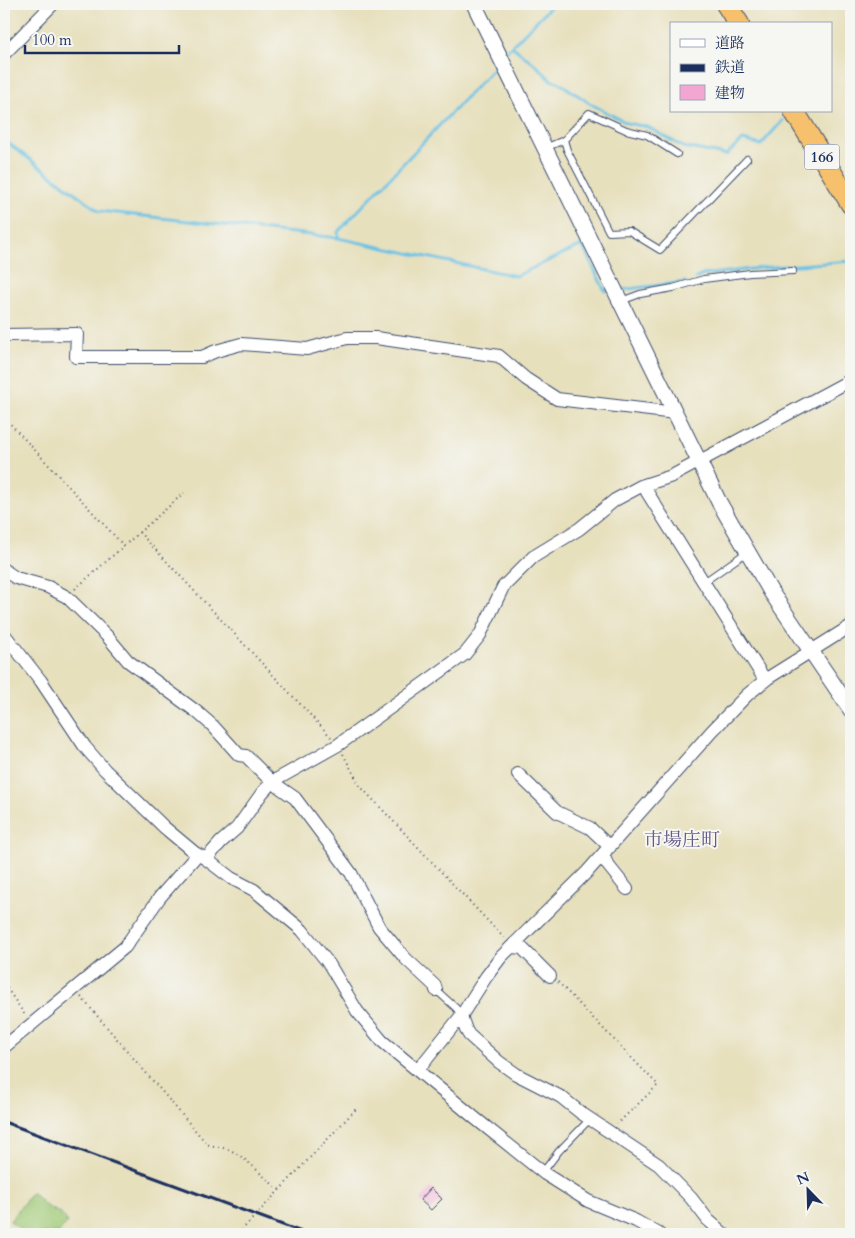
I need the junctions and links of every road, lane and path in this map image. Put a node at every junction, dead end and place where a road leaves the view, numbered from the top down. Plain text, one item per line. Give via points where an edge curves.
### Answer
1 (53, 4) edge
2 (474, 4) edge
3 (726, 4) edge
4 (738, 22) edge
5 (4, 54) edge
6 (795, 112) edge
7 (564, 140) junction
8 (544, 149) junction
9 (677, 154) dead end
10 (748, 159) dead end
11 (851, 204) edge
12 (793, 271) dead end
13 (617, 294) junction
14 (4, 335) edge
15 (851, 380) edge
16 (675, 413) junction
17 (4, 417) edge
18 (699, 461) junction
19 (647, 484) junction
20 (184, 493) dead end
21 (139, 532) junction
22 (124, 546) junction
23 (747, 552) junction
24 (4, 570) edge
25 (704, 582) junction
26 (67, 597) junction
27 (851, 626) edge
28 (4, 634) edge
29 (810, 651) junction
30 (765, 680) junction
31 (851, 710) edge
32 (339, 747) junction
33 (518, 774) dead end
34 (272, 782) junction
35 (606, 850) junction
36 (202, 857) junction
37 (627, 889) dead end
38 (512, 947) junction
39 (550, 976) joint
40 (4, 984) edge
41 (74, 989) junction
42 (436, 990) joint
43 (462, 1016) junction
44 (31, 1024) junction
45 (4, 1047) edge
46 (418, 1070) junction
47 (356, 1109) dead end
48 (590, 1119) junction
49 (610, 1131) junction
50 (543, 1172) junction
51 (280, 1190) junction
52 (238, 1234) edge
53 (659, 1234) edge
54 (722, 1234) edge

1 - 5 street
2 - 8 street
3 - 4 highway
6 - 11 highway, 166
7 - 8 lane
7 - 9 lane via 589,113 626,130 647,135
7 - 10 lane via 609,232 629,231 660,250
8 - 13 street
12 - 13 lane via 704,279 640,294
13 - 16 street
14 - 16 street via 77,334 76,357 202,357 241,344 307,349 347,338 376,338 499,356 557,399
15 - 18 street
16 - 18 street
17 - 22 path
18 - 19 street via 672,476
18 - 23 street
19 - 25 street via 647,492
19 - 32 street via 615,500 579,529 533,557 503,587 480,635 465,654
20 - 21 path
21 - 22 path
21 - 32 path
22 - 26 path via 77,589 69,591
23 - 25 lane
23 - 29 street
24 - 26 street via 16,578 48,587
25 - 30 street
26 - 34 street via 101,629 128,661 197,712 239,755 246,756
27 - 29 street
28 - 36 street via 91,754 165,828
29 - 30 street
29 - 31 street
30 - 35 street via 712,731
32 - 34 street
32 - 38 path via 360,786
33 - 35 street via 558,812 590,828
34 - 36 street via 237,828
34 - 42 street via 295,798 351,873 379,927
35 - 37 street via 608,864
35 - 38 street
36 - 41 street via 160,897 125,947
36 - 46 street via 254,890 302,930 329,964 357,1011 382,1041
38 - 39 street via 522,948
38 - 43 street via 486,977
39 - 49 path via 658,1085
40 - 44 path
41 - 44 street
41 - 51 path via 207,1144 228,1149
42 - 43 lane
43 - 46 street
43 - 48 street via 469,1035 499,1062 555,1094
44 - 45 street
46 - 50 street
47 - 51 path
48 - 49 street
48 - 50 lane via 554,1155
49 - 54 street via 665,1170
50 - 53 street via 588,1201
51 - 52 path

